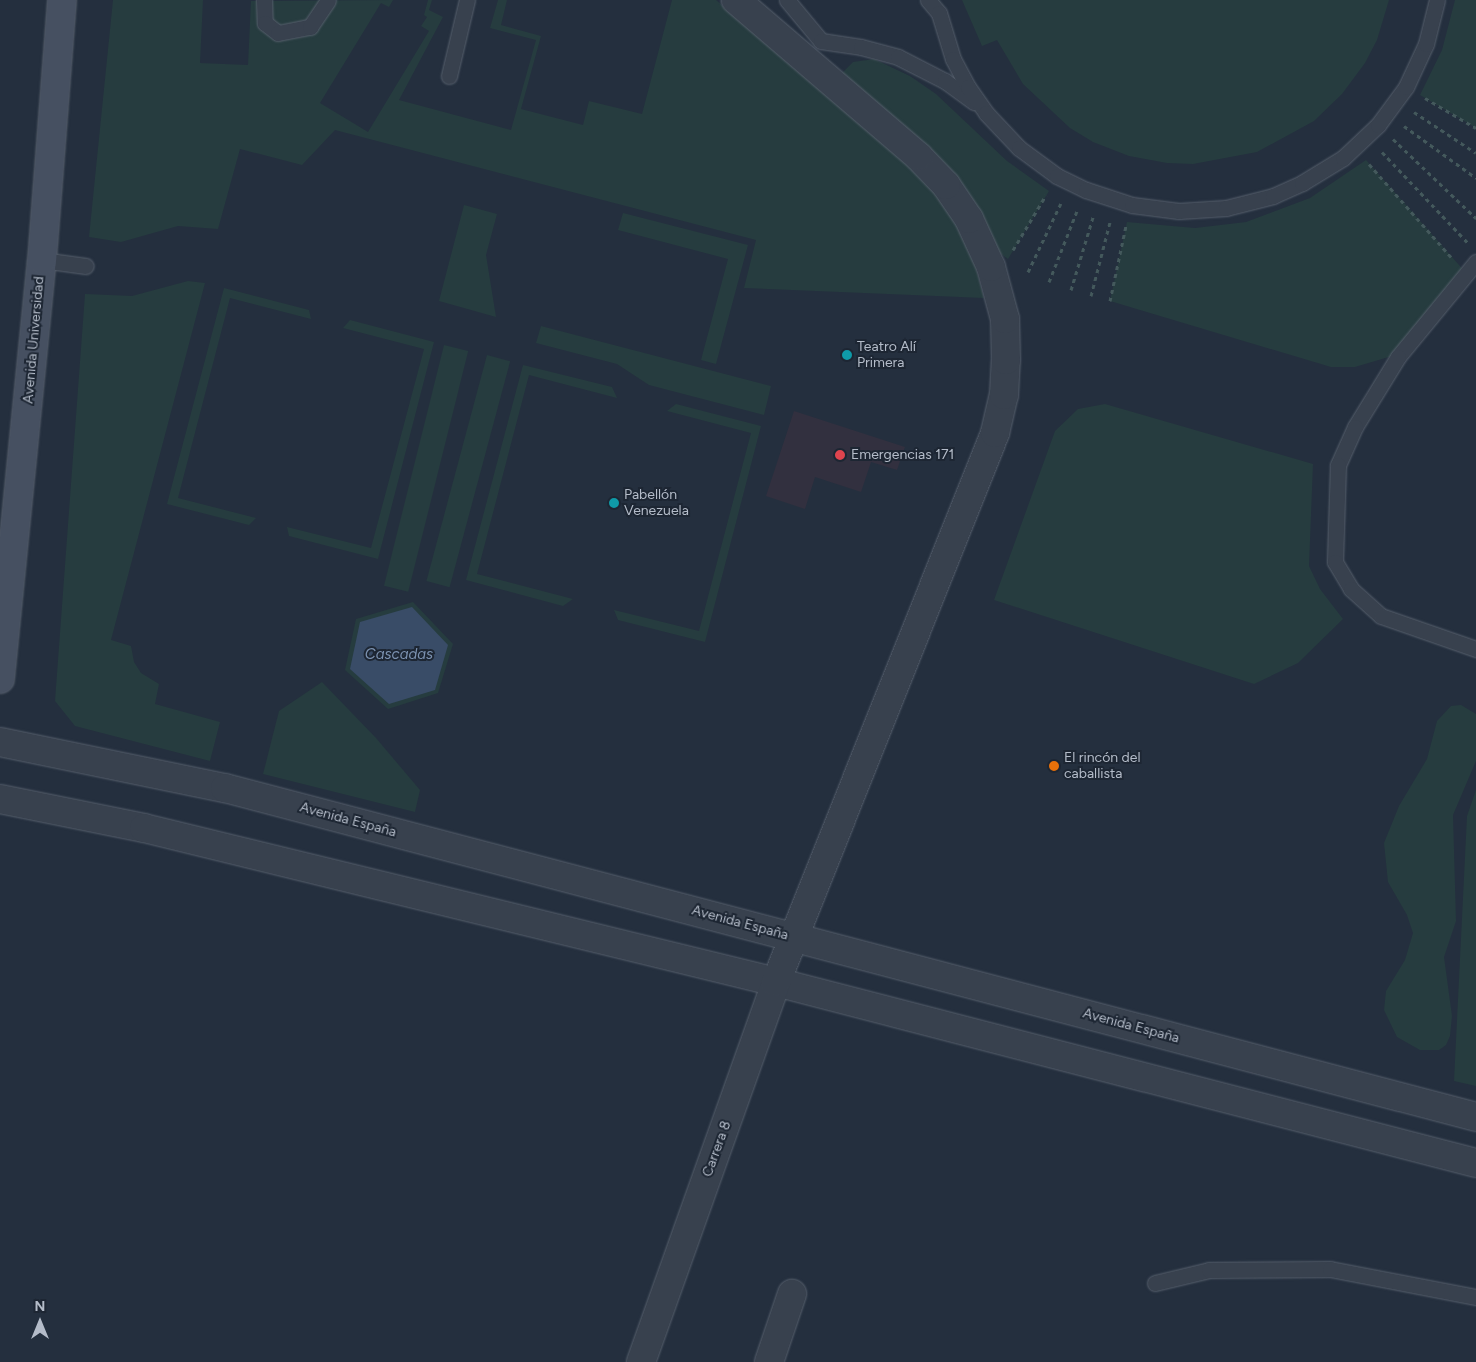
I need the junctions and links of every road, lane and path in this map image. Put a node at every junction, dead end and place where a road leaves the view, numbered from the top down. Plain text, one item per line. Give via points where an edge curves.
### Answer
1 (62, 0) edge
2 (264, 0) edge
3 (328, 0) edge
4 (467, 0) edge
5 (736, 0) edge
6 (787, 0) edge
7 (928, 0) edge
8 (1437, 0) edge
9 (814, 51) junction
10 (449, 76) dead end
11 (1420, 95) dead end
12 (1411, 110) dead end
13 (986, 113) junction
14 (1401, 124) dead end
15 (1476, 128) edge
16 (1390, 136) dead end
17 (1378, 149) dead end
18 (1476, 153) edge
19 (1366, 160) dead end
20 (1476, 178) edge
21 (1049, 191) dead end
22 (1063, 199) dead end
23 (1079, 206) dead end
24 (1095, 212) dead end
25 (1111, 217) dead end
26 (1476, 218) edge
27 (1127, 222) dead end
28 (1470, 244) dead end
29 (1008, 259) dead end
30 (42, 260) junction
31 (86, 266) dead end
32 (1471, 268) edge
33 (1028, 272) dead end
34 (1049, 282) dead end
35 (1071, 290) dead end
36 (1091, 296) dead end
37 (1110, 301) dead end
38 (1476, 649) edge
39 (0, 679) edge
40 (0, 742) edge
41 (0, 799) edge
42 (796, 937) junction
43 (776, 982) junction
44 (1476, 1117) edge
45 (1476, 1163) edge
46 (1155, 1283) dead end
47 (792, 1294) dead end
48 (1476, 1297) edge
49 (641, 1362) edge
50 (769, 1362) edge

1 - 30 street, Avenida Universidad
2 - 3 lane via 265,23 278,33 310,27
4 - 10 lane
5 - 9 street, Carrera 8
6 - 9 lane
7 - 13 lane via 939,13 960,73
8 - 13 lane via 1426,44 1413,73 1397,100 1367,137 1342,158 1302,183 1242,205 1211,210 1163,210 1101,196 1044,167 1013,142
9 - 13 lane via 873,50 910,62 956,88
9 - 42 street, Carrera 8 via 954,196 989,260 1005,318 1007,348 1004,395 995,433
11 - 15 path
12 - 18 path
14 - 20 path
16 - 26 path
17 - 28 path
19 - 32 path
21 - 29 path
22 - 33 path
23 - 34 path
24 - 35 path
25 - 36 path
27 - 37 path
30 - 31 lane
30 - 39 street, Avenida Universidad
32 - 38 lane via 1395,362 1352,434 1338,465 1335,562 1354,593 1381,616
40 - 42 street, Avenida España via 225,788
41 - 43 street via 153,831
42 - 43 street, Carrera 8
42 - 44 street, Avenida España
43 - 45 street
43 - 49 street, Carrera 8
46 - 48 lane via 1209,1270 1330,1269
47 - 50 street

